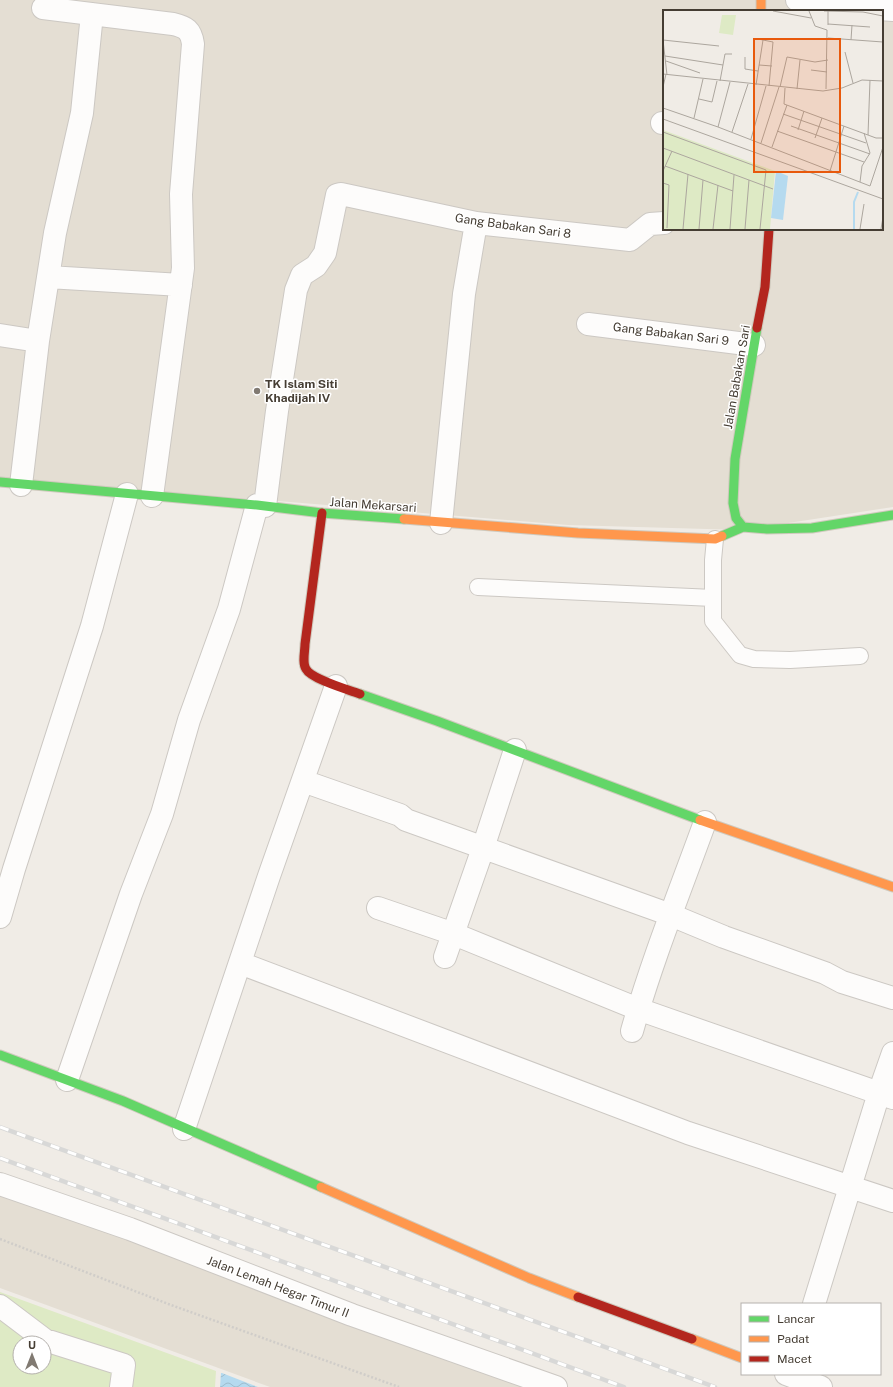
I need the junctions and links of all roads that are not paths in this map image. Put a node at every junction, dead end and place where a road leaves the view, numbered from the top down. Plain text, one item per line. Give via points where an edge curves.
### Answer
1 (797, 0) edge
2 (44, 8) dead end
3 (893, 10) edge
4 (92, 14) junction
5 (476, 223) junction
6 (663, 223) edge
7 (769, 230) edge
8 (48, 277) junction
9 (181, 285) junction
10 (588, 324) dead end
11 (0, 335) edge
12 (38, 341) junction
13 (754, 345) junction
14 (10, 484) edge
15 (127, 494) junction
16 (152, 496) junction
17 (261, 505) junction
18 (322, 513) junction
19 (893, 515) edge
20 (441, 522) junction
21 (743, 526) junction
22 (715, 539) junction
23 (478, 587) dead end
24 (713, 598) junction
25 (860, 656) dead end
26 (336, 686) junction
27 (514, 750) junction
28 (303, 781) junction
29 (705, 822) junction
30 (482, 848) junction
31 (893, 887) edge
32 (378, 908) dead end
33 (671, 915) junction
34 (0, 916) edge
35 (454, 934) junction
36 (445, 957) dead end
37 (240, 963) junction
38 (893, 998) edge
39 (638, 1008) junction
40 (632, 1031) dead end
41 (893, 1053) edge
42 (0, 1055) edge
43 (72, 1064) junction
44 (886, 1095) edge
45 (180, 1127) junction
46 (0, 1184) edge
47 (850, 1187) junction
48 (893, 1201) edge
49 (814, 1303) edge
50 (0, 1306) edge
51 (741, 1358) edge
52 (789, 1375) edge
53 (122, 1387) edge
54 (556, 1387) edge
55 (820, 1387) edge

1 - 3 street
2 - 4 street
4 - 8 street via 82,113 55,233
4 - 9 street via 182,26 192,37 181,194
5 - 6 street, Gang Babakan Sari 8 via 630,240 650,224
5 - 17 street, Gang Babakan Sari 8 via 340,194 338,196 325,254 316,266 302,275 296,290
5 - 20 street via 464,294
7 - 13 street, Jalan Babakan Sari via 765,287
8 - 9 street
8 - 12 street
9 - 16 street
10 - 13 street, Gang Babakan Sari 9
11 - 12 street
12 - 14 street
13 - 21 street, Jalan Babakan Sari via 735,459 733,503 736,518
14 - 15 street, Jalan Mekarsari
15 - 16 street, Jalan Mekarsari
15 - 34 street via 92,626
16 - 17 street, Jalan Mekarsari
17 - 18 street, Jalan Mekarsari
17 - 43 street via 229,609 189,720 162,814 131,894
18 - 20 street, Jalan Mekarsari
18 - 26 street via 304,665 310,674
19 - 21 street via 812,528 767,529
20 - 22 street, Jalan Mekarsari via 578,533
21 - 22 street, Jalan Mekarsari
22 - 24 lane
23 - 24 lane
24 - 25 lane via 713,621 740,655 754,659 790,660
26 - 27 street
26 - 28 street
27 - 29 street
27 - 30 street
28 - 30 street via 400,815 406,820
28 - 37 street
29 - 31 street
29 - 33 street
30 - 33 street
30 - 35 street
32 - 35 street
33 - 38 street via 825,973 842,982
33 - 39 street
35 - 36 street
35 - 39 street
37 - 45 street
37 - 47 street via 688,1133
39 - 40 street
39 - 44 street
41 - 44 street
42 - 43 street
43 - 45 street via 123,1101
44 - 47 street
45 - 51 street via 529,1278
46 - 54 street, Jalan Lemah Hegar Timur II via 130,1229 352,1315
47 - 48 street
47 - 49 street
50 - 53 street via 46,1340 124,1365
52 - 55 street

